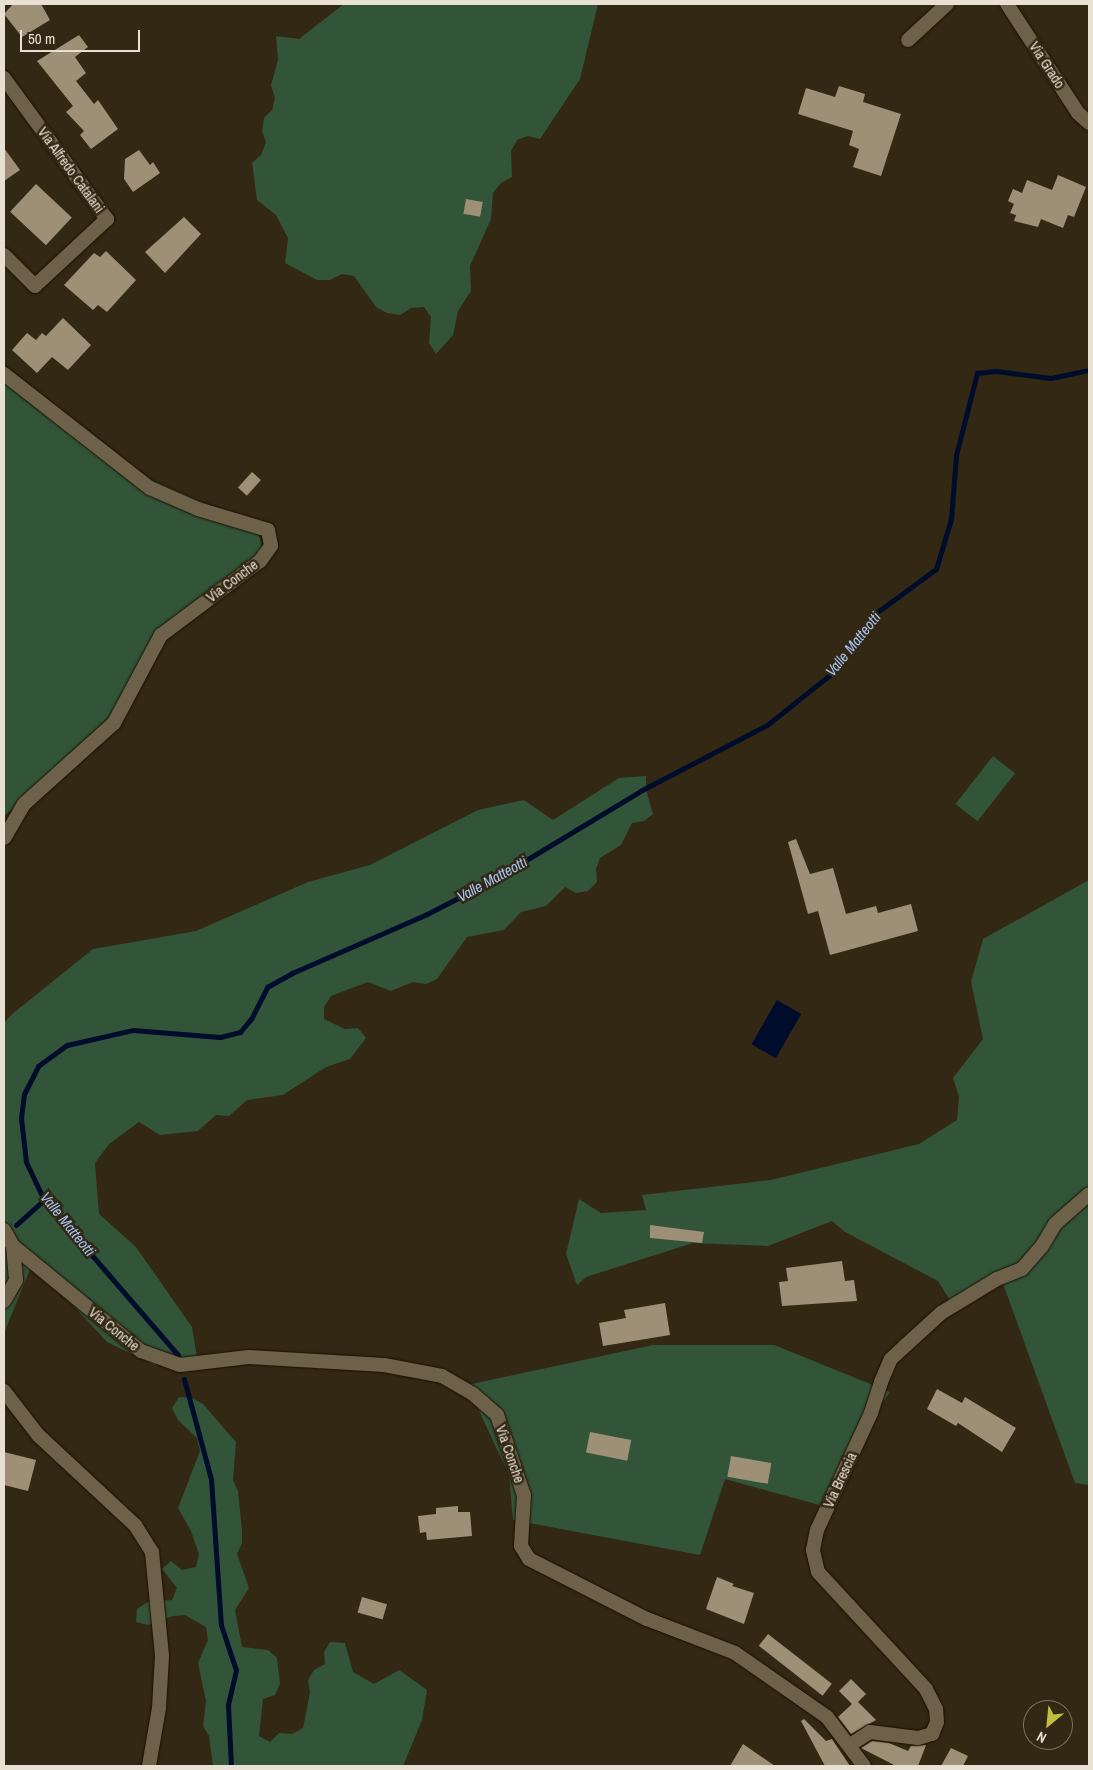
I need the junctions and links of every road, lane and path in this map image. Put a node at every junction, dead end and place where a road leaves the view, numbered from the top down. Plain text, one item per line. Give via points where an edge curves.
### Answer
1 (947, 4) edge
2 (1007, 4) edge
3 (908, 40) dead end
4 (4, 78) edge
5 (1089, 123) edge
6 (4, 255) edge
7 (4, 374) edge
8 (4, 838) edge
9 (1089, 1194) edge
10 (4, 1230) edge
11 (13, 1246) junction
12 (4, 1301) edge
13 (4, 1392) edge
14 (850, 1745) junction
15 (149, 1766) edge
16 (864, 1766) edge

1 - 3 street
2 - 5 street, Via Grado via 1078,113
4 - 6 street, Via Alfredo Catalani via 107,219 36,286
7 - 8 street, Via Conche via 150,488 198,509 268,530 271,546 260,561 161,635 114,724 24,804
9 - 14 street, Via Brescia via 1055,1224 1042,1246 1022,1269 997,1279 941,1313 892,1358 881,1382 871,1413 817,1530 813,1550 818,1572 926,1689 936,1709 937,1722 932,1734 918,1738 878,1731 870,1732
10 - 11 street, Via Conche
11 - 12 street via 16,1280
11 - 14 street, Via Conche via 141,1351 180,1365 250,1357 384,1365 442,1376 473,1394 497,1415 524,1494 522,1546 529,1559 647,1619 735,1653 827,1717
13 - 15 street via 38,1435 135,1525 152,1552 162,1656 159,1708
14 - 16 street, Via Conche

